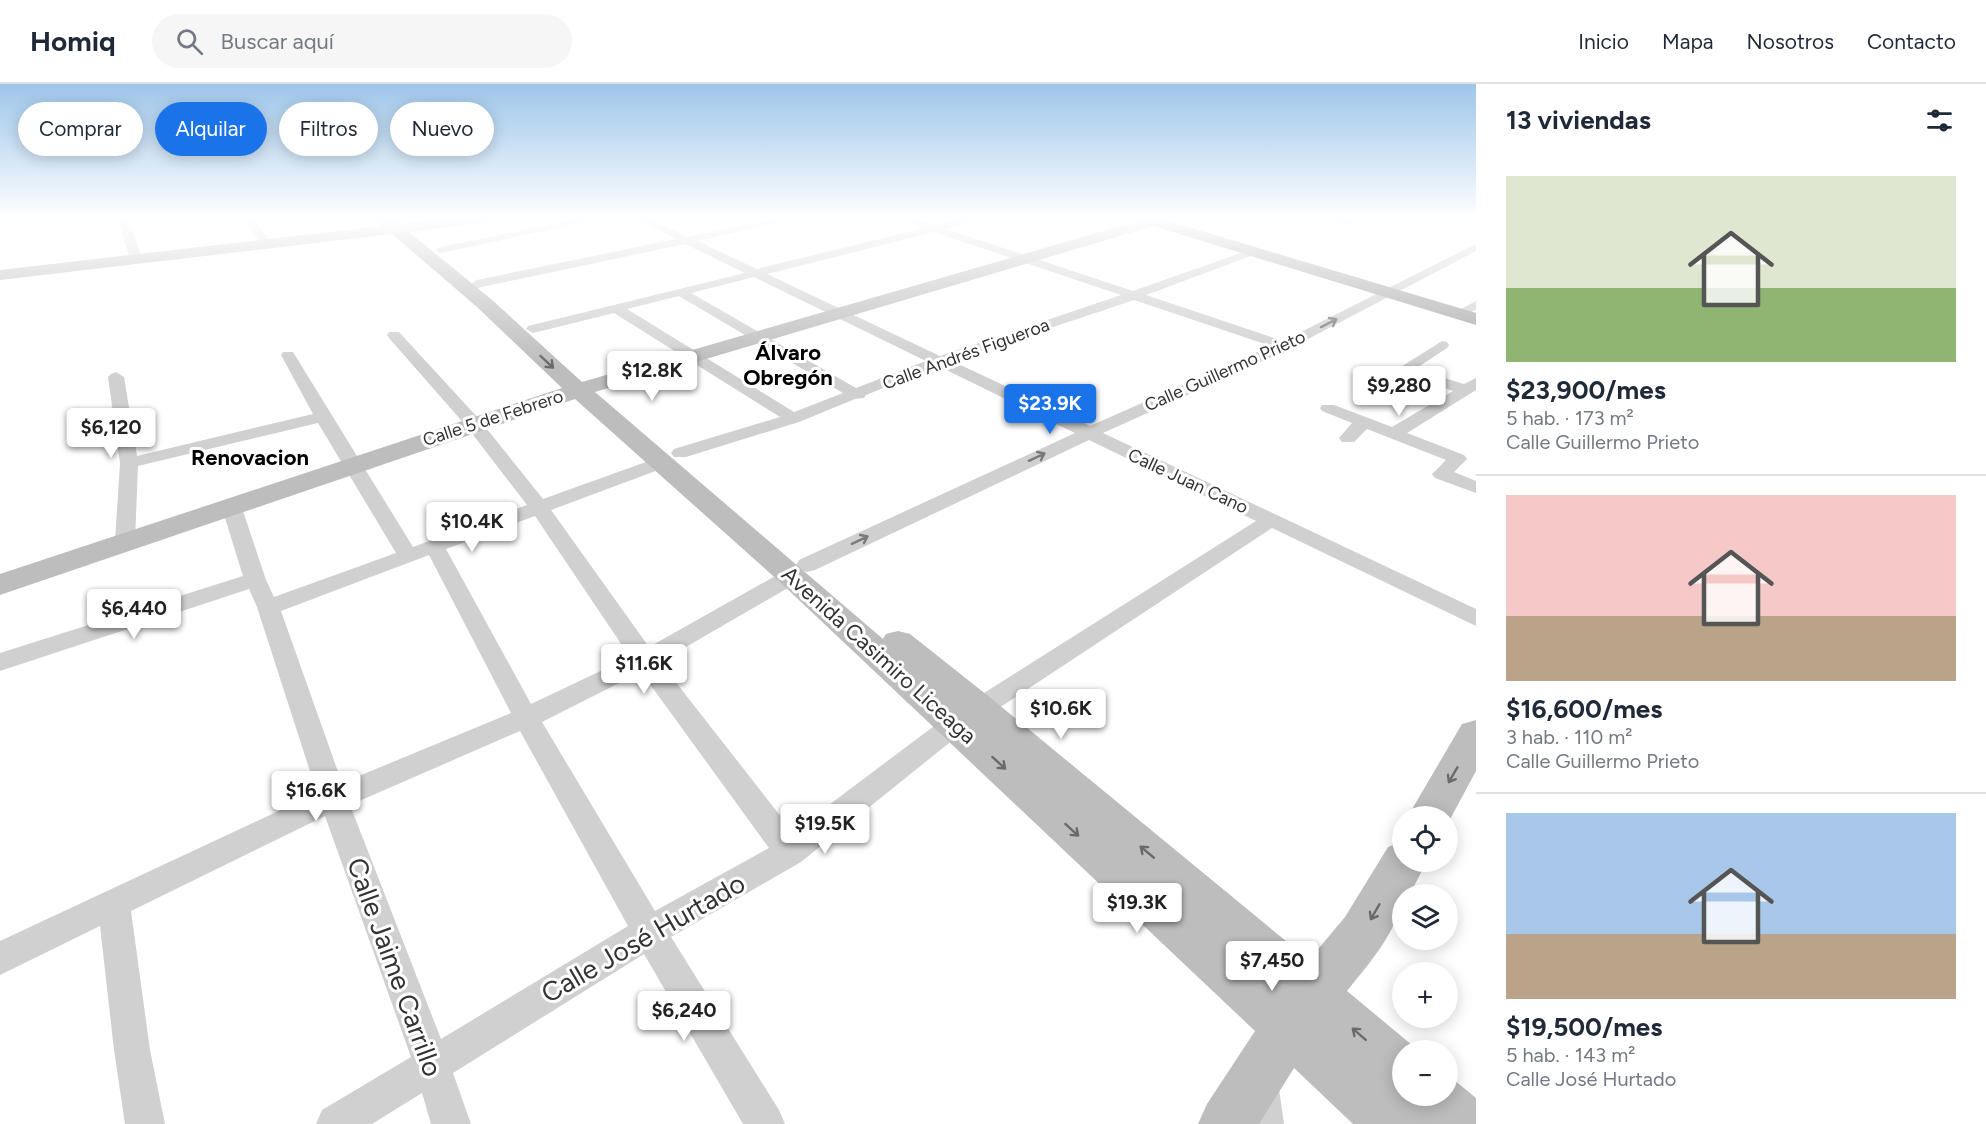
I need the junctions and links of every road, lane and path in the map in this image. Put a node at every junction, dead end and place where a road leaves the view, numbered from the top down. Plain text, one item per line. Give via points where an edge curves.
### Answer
1 (72, 267) edge
2 (444, 267) edge
3 (458, 267) edge
4 (561, 267) edge
5 (742, 267) edge
6 (781, 267) edge
7 (998, 267) edge
8 (1052, 267) edge
9 (1212, 267) edge
10 (1305, 267) edge
11 (1312, 267) edge
12 (1439, 267) edge
13 (755, 273) junction
14 (0, 275) edge
15 (477, 284) junction
16 (1393, 291) junction
17 (682, 293) junction
18 (1135, 295) junction
19 (617, 309) junction
20 (1474, 311) edge
21 (838, 313) junction
22 (532, 329) junction
23 (394, 335) dead end
24 (758, 336) junction
25 (1442, 345) dead end
26 (1284, 346) junction
27 (288, 355) dead end
28 (692, 355) junction
29 (938, 361) junction
30 (116, 377) dead end
31 (1470, 386) edge
32 (588, 387) junction
33 (858, 395) junction
34 (1328, 408) dead end
35 (322, 417) junction
36 (794, 418) junction
37 (473, 423) junction
38 (1365, 423) junction
39 (1395, 433) junction
40 (1087, 434) junction
41 (1348, 438) dead end
42 (672, 457) junction
43 (129, 464) junction
44 (354, 466) junction
45 (1476, 488) edge
46 (231, 505) junction
47 (538, 507) junction
48 (1271, 520) junction
49 (125, 541) junction
50 (435, 547) junction
51 (408, 556) junction
52 (800, 571) junction
53 (255, 580) junction
54 (0, 585) edge
55 (268, 607) junction
56 (1476, 618) edge
57 (645, 660) junction
58 (0, 662) edge
59 (967, 716) junction
60 (526, 718) junction
61 (1476, 735) edge
62 (333, 799) junction
63 (1435, 806) edge
64 (790, 852) junction
65 (1398, 872) edge
66 (114, 904) junction
67 (649, 932) junction
68 (0, 958) edge
69 (1301, 1011) junction
70 (432, 1065) junction
71 (1392, 1066) edge
72 (1261, 1098) edge
73 (1441, 1106) edge
74 (145, 1124) edge
75 (336, 1124) edge
76 (451, 1124) edge
77 (765, 1124) edge
78 (1227, 1124) edge
79 (1395, 1124) edge
80 (1462, 1124) edge

1 - 14 main road
2 -> 32 main road, Avenida Casimiro Liceaga
3 - 15 main road, Avenida Casimiro Liceaga
4 - 15 street
5 - 13 street, Calle Juan Cano
6 - 13 street
7 - 21 main road, Calle 5 de Febrero
8 - 18 street
9 - 18 street, Calle Andrés Figueroa
10 - 16 main road
11 - 16 main road
12 - 16 street, Calle Guillermo Prieto
13 - 17 street
13 - 21 street, Calle Juan Cano
15 - 22 main road, Avenida Casimiro Liceaga
16 - 20 main road
26 -> 16 street, Calle Guillermo Prieto
17 - 19 street
17 - 24 street
18 - 26 street
18 - 29 street, Calle Andrés Figueroa
19 - 22 street
19 - 28 street
21 - 24 main road, Calle 5 de Febrero
21 - 29 street, Calle Juan Cano
22 - 32 main road, Avenida Casimiro Liceaga
23 - 37 street
24 - 28 main road, Calle 5 de Febrero
24 - 33 street
25 - 31 street via 1403,370
26 - 40 street, Calle Guillermo Prieto
27 - 35 street
28 - 32 main road, Calle 5 de Febrero
28 - 36 street
29 - 33 street, Calle Andrés Figueroa
29 - 40 street, Calle Juan Cano
30 - 43 street
31 - 39 street
32 - 37 main road, Calle 5 de Febrero
32 - 42 main road, Avenida Casimiro Liceaga
33 - 36 street, Calle Andrés Figueroa
34 - 38 street
35 - 43 street
35 - 44 street
36 - 42 street, Calle Andrés Figueroa
37 - 44 main road, Calle 5 de Febrero
37 - 47 street
38 - 39 street
38 - 41 street
39 - 45 street via 1458,459 1441,474
40 - 48 street, Calle Juan Cano
52 -> 40 street, Calle Guillermo Prieto
42 - 47 street, Calle Andrés Figueroa
42 - 52 main road, Avenida Casimiro Liceaga
43 - 49 street
44 - 46 main road, Calle 5 de Febrero
44 - 51 street
46 - 49 main road, Calle 5 de Febrero
46 - 53 street, Calle Jaime Carrillo
47 - 50 street, Calle Andrés Figueroa
47 - 57 street
48 - 56 street, Calle Juan Cano
48 - 59 street, Calle José Hurtado
49 - 54 main road, Calle 5 de Febrero
50 - 51 street, Calle Andrés Figueroa
50 - 60 street
51 - 55 street, Calle Andrés Figueroa
52 - 57 street, Calle Guillermo Prieto
52 - 59 main road, Avenida Casimiro Liceaga via 919,662
53 - 55 street, Calle Jaime Carrillo
53 - 58 street
55 - 62 street, Calle Jaime Carrillo
57 - 60 street, Calle Guillermo Prieto
57 - 64 street
59 - 64 street, Calle José Hurtado
59 - 69 main road, Avenida Casimiro Liceaga
60 - 62 street, Calle Guillermo Prieto
60 - 67 street
61 -> 63 main road
62 - 66 street, Calle Guillermo Prieto
62 - 70 street, Calle Jaime Carrillo
64 - 67 street, Calle José Hurtado
65 -> 69 main road via 1362,934
66 - 68 street, Calle Guillermo Prieto
66 - 74 street
67 - 70 street, Calle José Hurtado
67 - 77 street
71 -> 69 main road, Avenida Casimiro Liceaga
69 - 72 main road
69 - 79 main road, Avenida Casimiro Liceaga
70 - 75 street, Calle José Hurtado
70 - 76 street, Calle Jaime Carrillo
72 - 78 main road
73 - 80 main road

